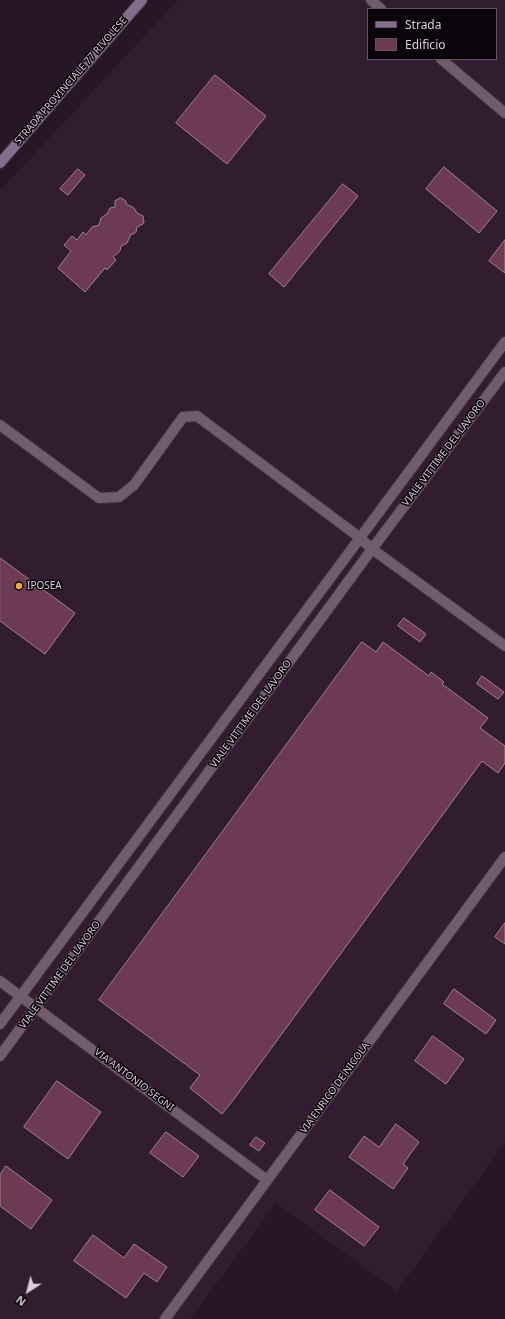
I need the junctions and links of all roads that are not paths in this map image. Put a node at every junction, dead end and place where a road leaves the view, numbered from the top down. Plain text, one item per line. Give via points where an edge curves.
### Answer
1 (142, 0) edge
2 (371, 0) edge
3 (380, 8) edge
4 (442, 60) edge
5 (505, 113) edge
6 (0, 163) edge
7 (505, 342) edge
8 (505, 372) edge
9 (0, 425) edge
10 (359, 537) junction
11 (372, 549) junction
12 (505, 646) edge
13 (505, 857) edge
14 (0, 980) edge
15 (21, 996) junction
16 (36, 1007) junction
17 (0, 1024) edge
18 (0, 1056) edge
19 (267, 1180) junction
20 (165, 1319) edge

1 - 6 main road, STRADA PROVINCIALE 77 RIVOLESE
2 - 3 street
4 - 5 street
7 - 10 street, VIALE VITTIME DEL LAVORO
8 - 11 street, VIALE VITTIME DEL LAVORO
9 - 10 street via 99,498 119,497 134,485 183,418 197,416
10 - 11 street
10 - 15 street, VIALE VITTIME DEL LAVORO
11 - 12 street
11 - 16 street, VIALE VITTIME DEL LAVORO
13 - 19 street, VIA ENRICO DE NICOLA
14 - 15 street, VIA ANTONIO SEGNI
15 - 16 street, VIA ANTONIO SEGNI
15 - 17 street, VIALE VITTIME DEL LAVORO
16 - 18 street, VIALE VITTIME DEL LAVORO
16 - 19 street, VIA ANTONIO SEGNI
19 - 20 street, VIA ENRICO DE NICOLA

